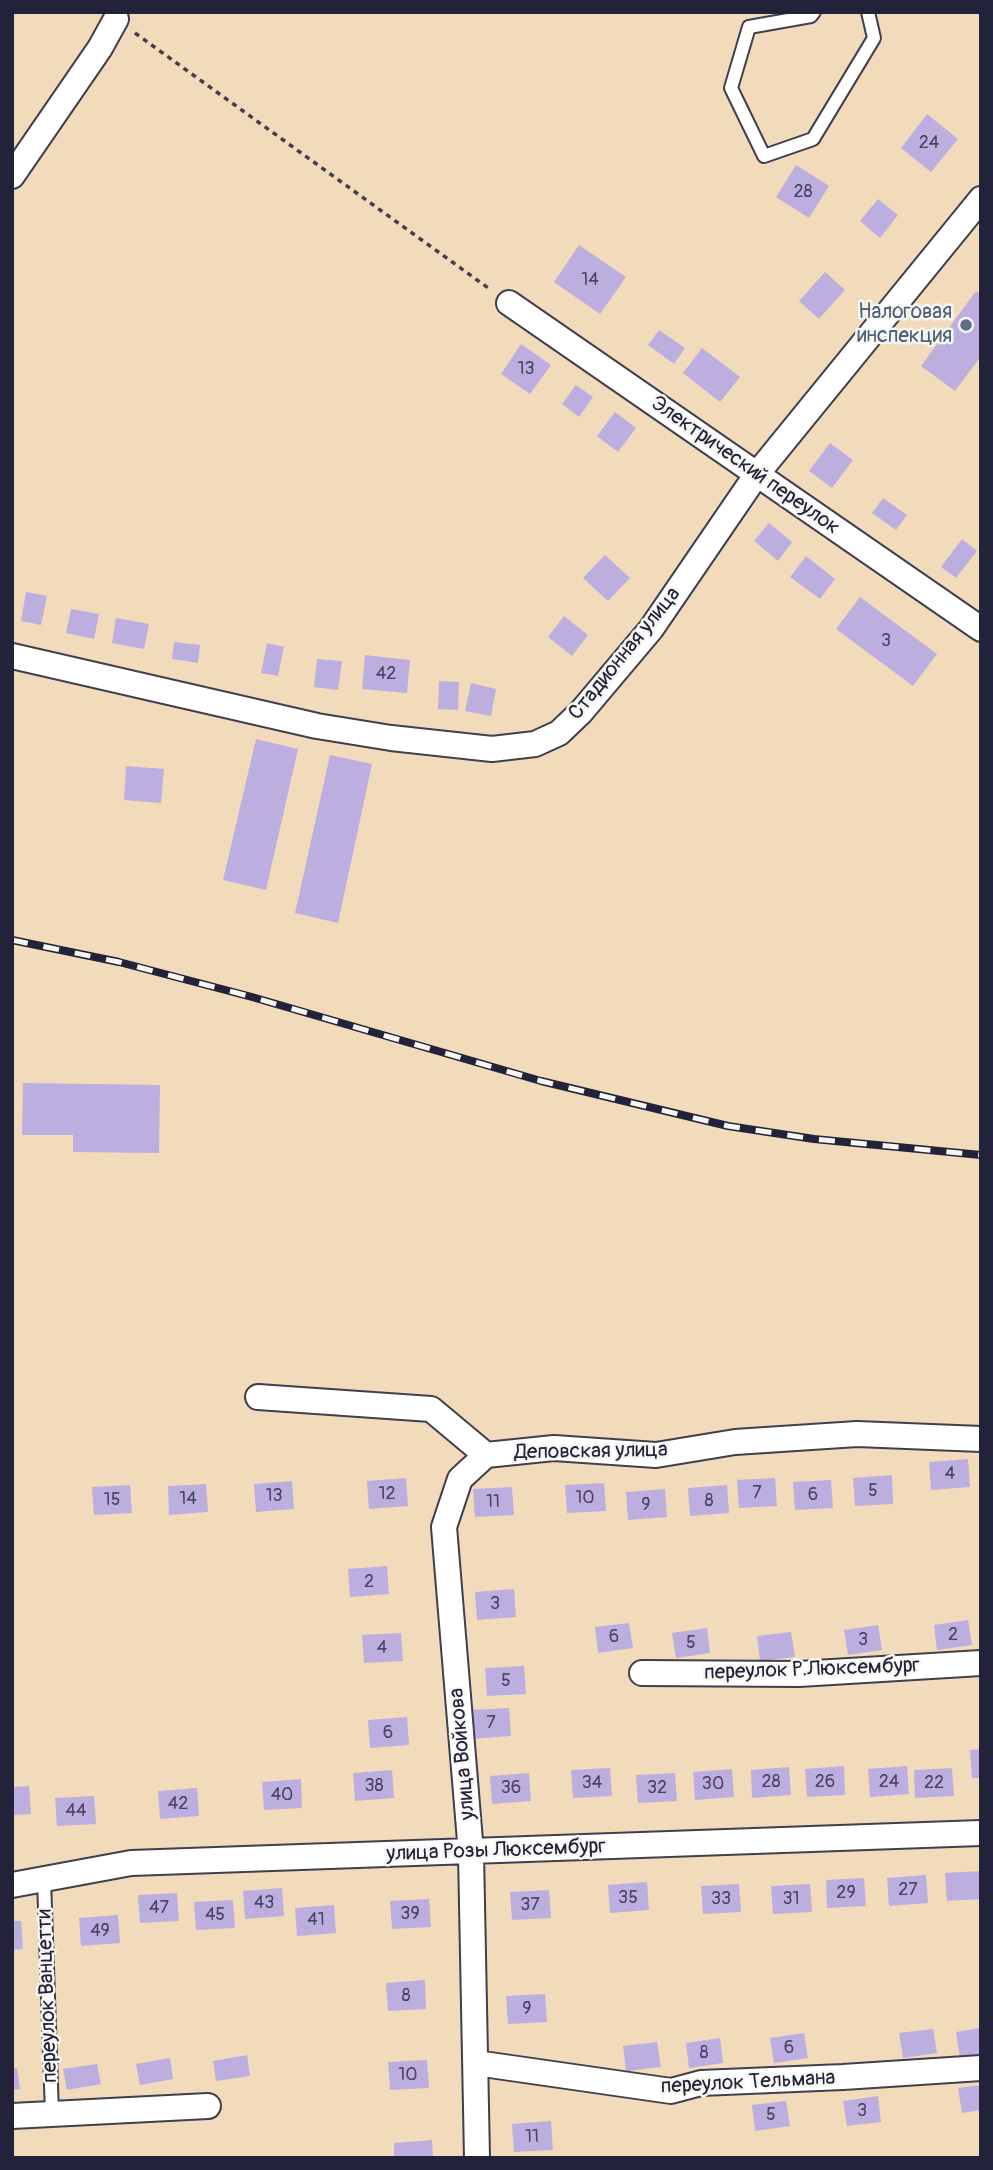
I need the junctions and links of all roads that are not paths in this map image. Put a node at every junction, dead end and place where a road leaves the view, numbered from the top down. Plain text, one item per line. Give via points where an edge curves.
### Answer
1 (814, 12) edge
2 (869, 12) edge
3 (119, 21) edge
4 (12, 176) edge
5 (981, 200) edge
6 (509, 303) road end
7 (757, 474) junction
8 (981, 629) edge
9 (12, 656) edge
10 (258, 1397) dead end
11 (981, 1439) edge
12 (486, 1455) junction
13 (981, 1663) edge
14 (642, 1673) dead end
15 (981, 1833) edge
16 (471, 1853) junction
17 (44, 1879) junction
18 (12, 1885) edge
19 (475, 2063) junction
20 (981, 2067) edge
21 (208, 2106) dead end
22 (52, 2114) junction
23 (12, 2116) edge
24 (477, 2158) edge

1 - 2 lane via 749,27 731,88 764,156 813,139 874,38
3 - 4 street
5 - 7 street, Стадионная улица
6 - 7 street, Электрический переулок
7 - 8 street, Электрический переулок
7 - 9 street, Стадионная улица via 651,629 582,712 559,733 535,744 492,749 317,726
10 - 12 street, Деповская улица via 431,1409
11 - 12 street, Деповская улица via 857,1434 735,1442 656,1454 554,1448
12 - 16 street, улица Войкова via 460,1479 444,1527
13 - 14 street, переулок Р.Люксембург via 799,1674
15 - 16 street, улица Розы Люксембург
16 - 17 street, улица Розы Люксембург via 131,1863
16 - 19 street, улица Войкова
17 - 18 street, улица Розы Люксембург
17 - 22 lane, переулок Ванцетти
19 - 20 street, переулок Тельмана via 671,2091 701,2083
19 - 24 street, улица Войкова
21 - 22 street, переулок Ванцетти
22 - 23 street, переулок Ванцетти

